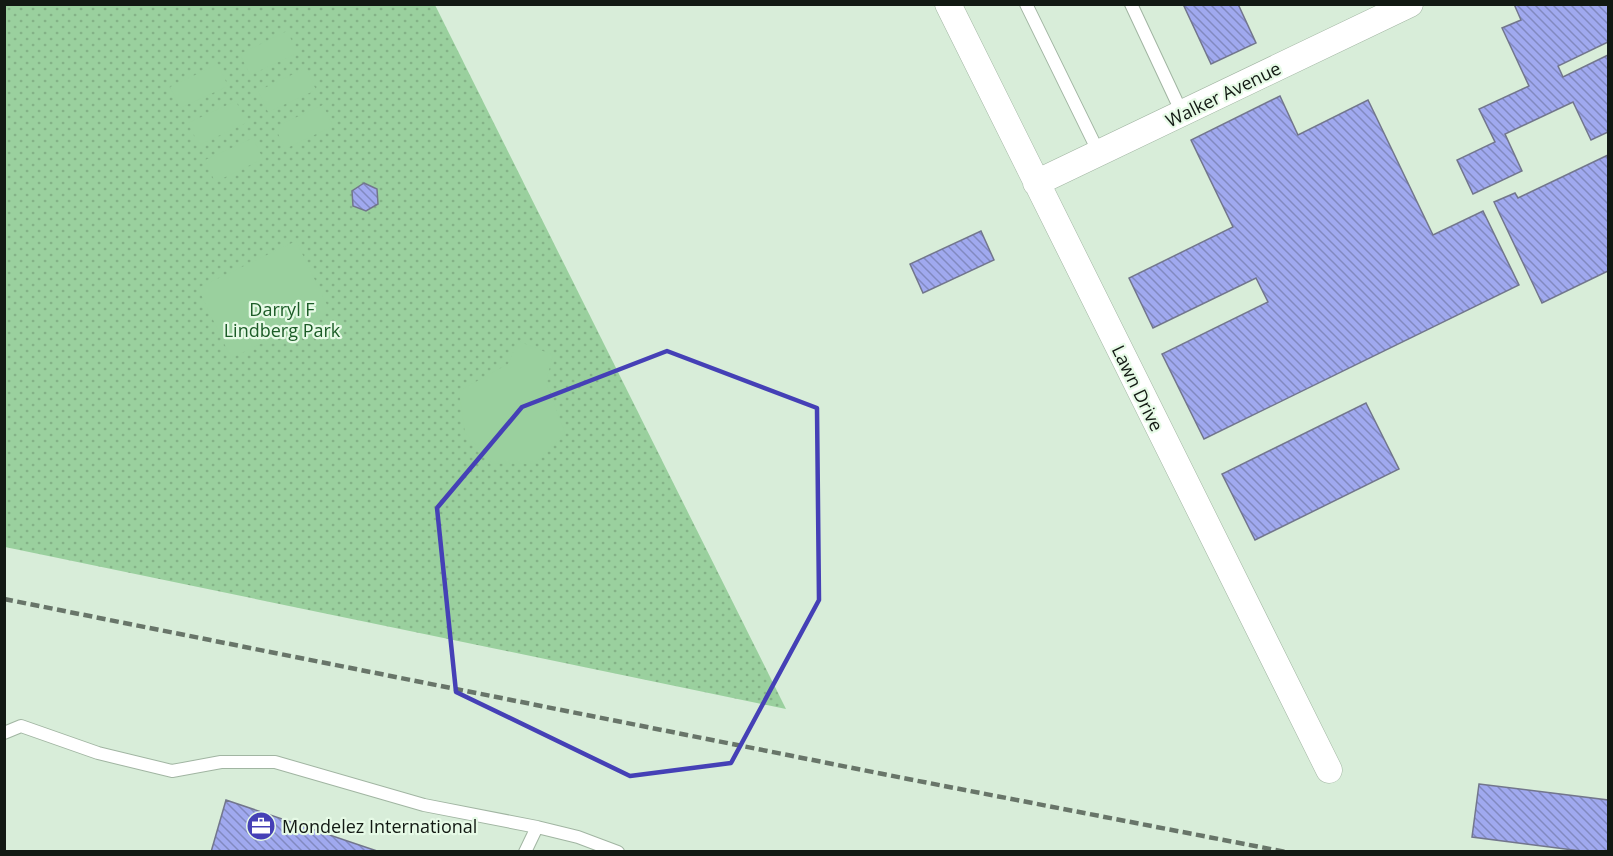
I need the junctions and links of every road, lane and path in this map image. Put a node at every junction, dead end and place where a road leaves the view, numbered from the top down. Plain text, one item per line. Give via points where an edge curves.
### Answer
1 (948, 4) edge
2 (1026, 4) edge
3 (1131, 4) edge
4 (1410, 4) edge
5 (1182, 113) junction
6 (1099, 153) junction
7 (1036, 183) junction
8 (4, 733) edge
9 (1329, 770) dead end
10 (537, 827) junction
11 (525, 852) edge
12 (618, 852) edge

1 - 7 street, Lawn Drive
2 - 6 lane
3 - 5 lane
4 - 5 street, Walker Avenue
5 - 6 street, Walker Avenue
6 - 7 street, Walker Avenue
7 - 9 street, Lawn Drive
8 - 10 lane via 21,726 98,753 172,771 220,762 275,762 424,805
10 - 11 lane
10 - 12 lane

